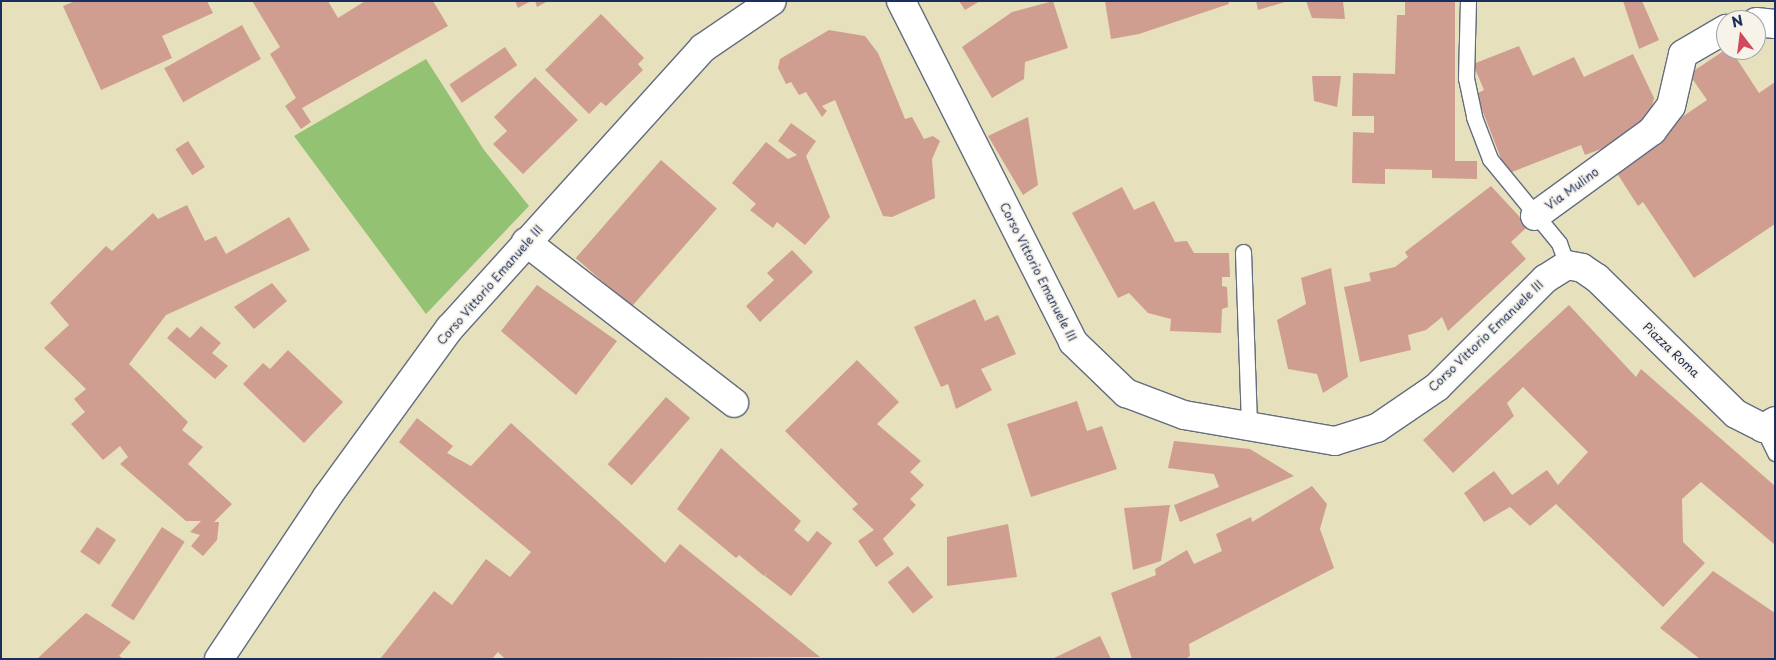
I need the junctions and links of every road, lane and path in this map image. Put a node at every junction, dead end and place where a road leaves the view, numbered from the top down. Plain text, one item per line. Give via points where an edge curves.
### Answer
1 (772, 1) edge
2 (901, 1) edge
3 (1468, 1) edge
4 (1716, 35) edge
5 (1535, 216) junction
6 (526, 242) junction
7 (1244, 252) dead end
8 (1567, 265) junction
9 (734, 403) dead end
10 (1769, 424) edge
11 (1249, 428) junction
12 (1775, 453) edge
13 (219, 659) edge

1 - 6 street, Corso Vittorio Emanuele III via 702,48
2 - 11 street, Corso Vittorio Emanuele III via 1073,342 1126,393 1184,415
3 - 5 lane via 1466,78 1474,117 1490,159
4 - 5 street, Via Mulino via 1683,54 1671,106 1652,131
5 - 8 lane via 1559,243
6 - 9 street
6 - 13 street, Corso Vittorio Emanuele III via 450,328 327,497
7 - 11 lane
8 - 10 street, Piazza Roma via 1582,268 1597,278 1736,414
8 - 11 street, Corso Vittorio Emanuele III via 1545,279 1437,387 1377,428 1335,441
10 - 12 lane

